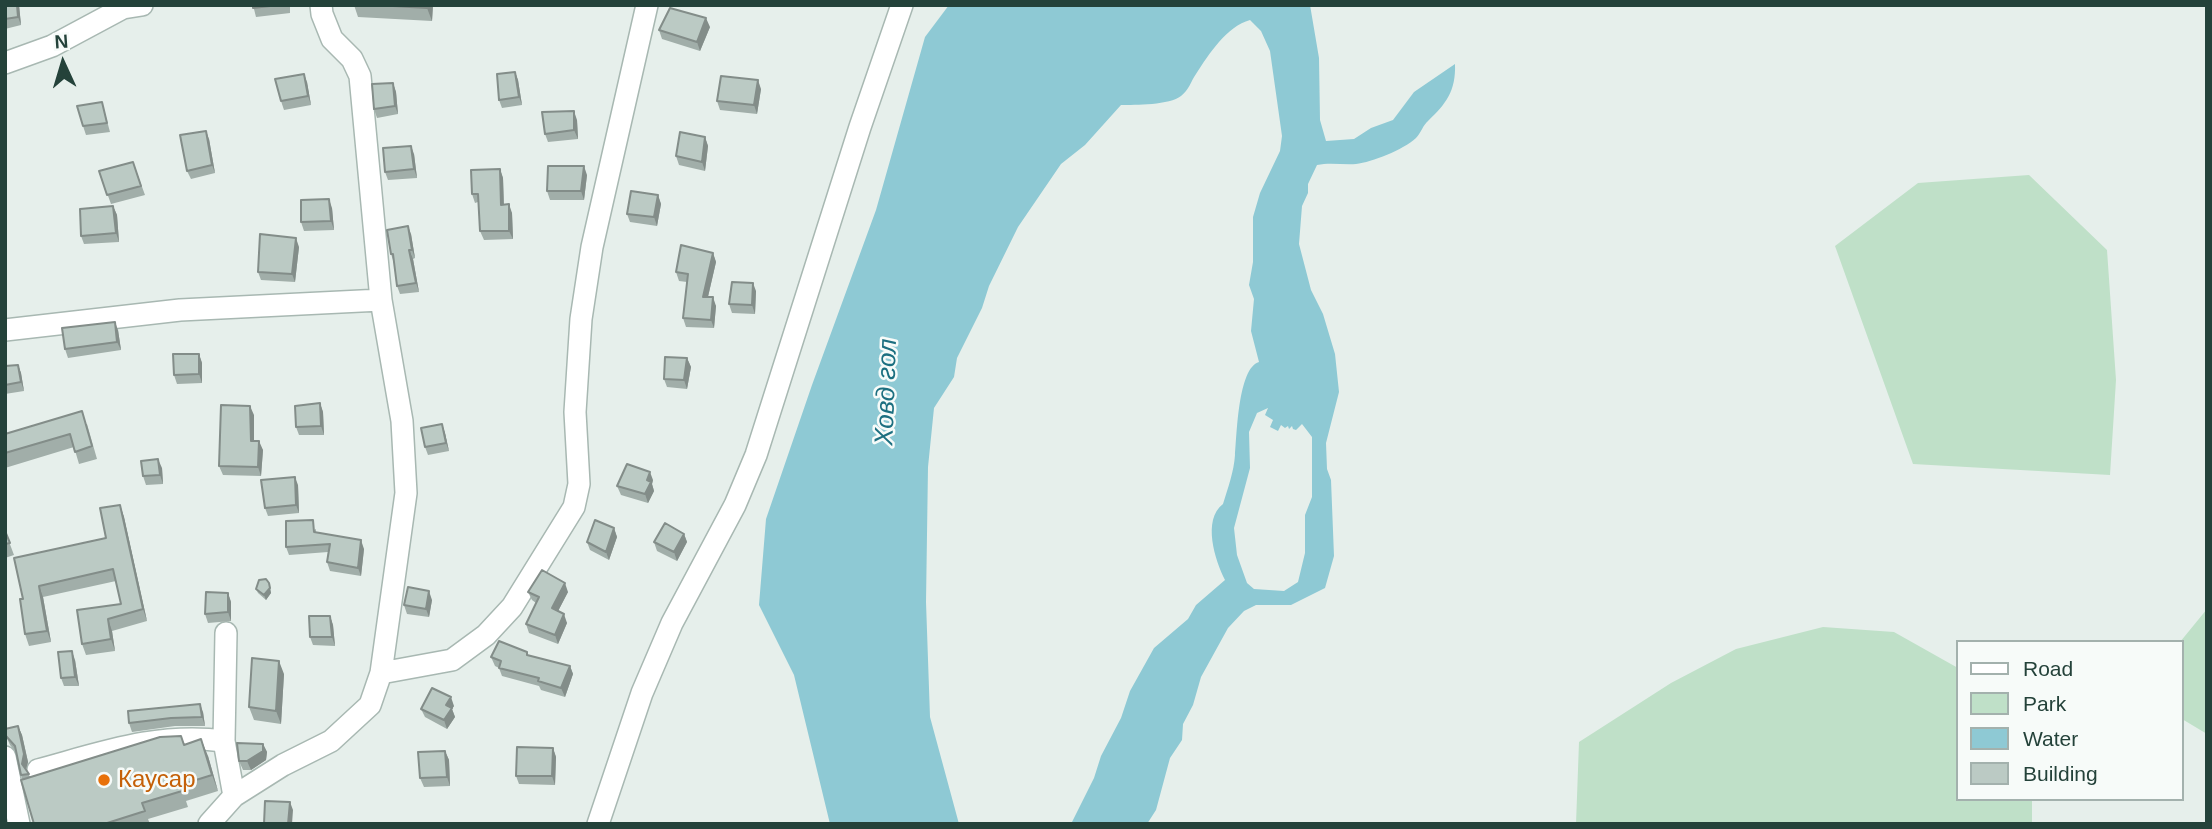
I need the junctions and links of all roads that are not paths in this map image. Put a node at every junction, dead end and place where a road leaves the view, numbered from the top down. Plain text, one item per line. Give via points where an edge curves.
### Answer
1 (142, 5) edge
2 (321, 5) edge
3 (647, 5) edge
4 (902, 5) edge
5 (5, 63) edge
6 (381, 300) junction
7 (5, 330) edge
8 (226, 633) dead end
9 (381, 673) junction
10 (225, 741) junction
11 (5, 757) edge
12 (38, 771) dead end
13 (234, 796) junction
14 (19, 824) edge
15 (209, 824) edge
16 (598, 824) edge

1 - 5 street via 123,8 52,46
2 - 6 street via 332,39 352,59 360,76
3 - 9 street via 592,247 581,319 575,412 579,484 574,507 512,607 486,635 452,660
4 - 16 street via 756,455 642,693
6 - 7 street via 180,310
6 - 9 street via 402,421 406,494
8 - 10 street
9 - 13 street via 370,705 331,741
10 - 12 street via 197,737 135,744
10 - 13 street
11 - 14 street
13 - 15 street

